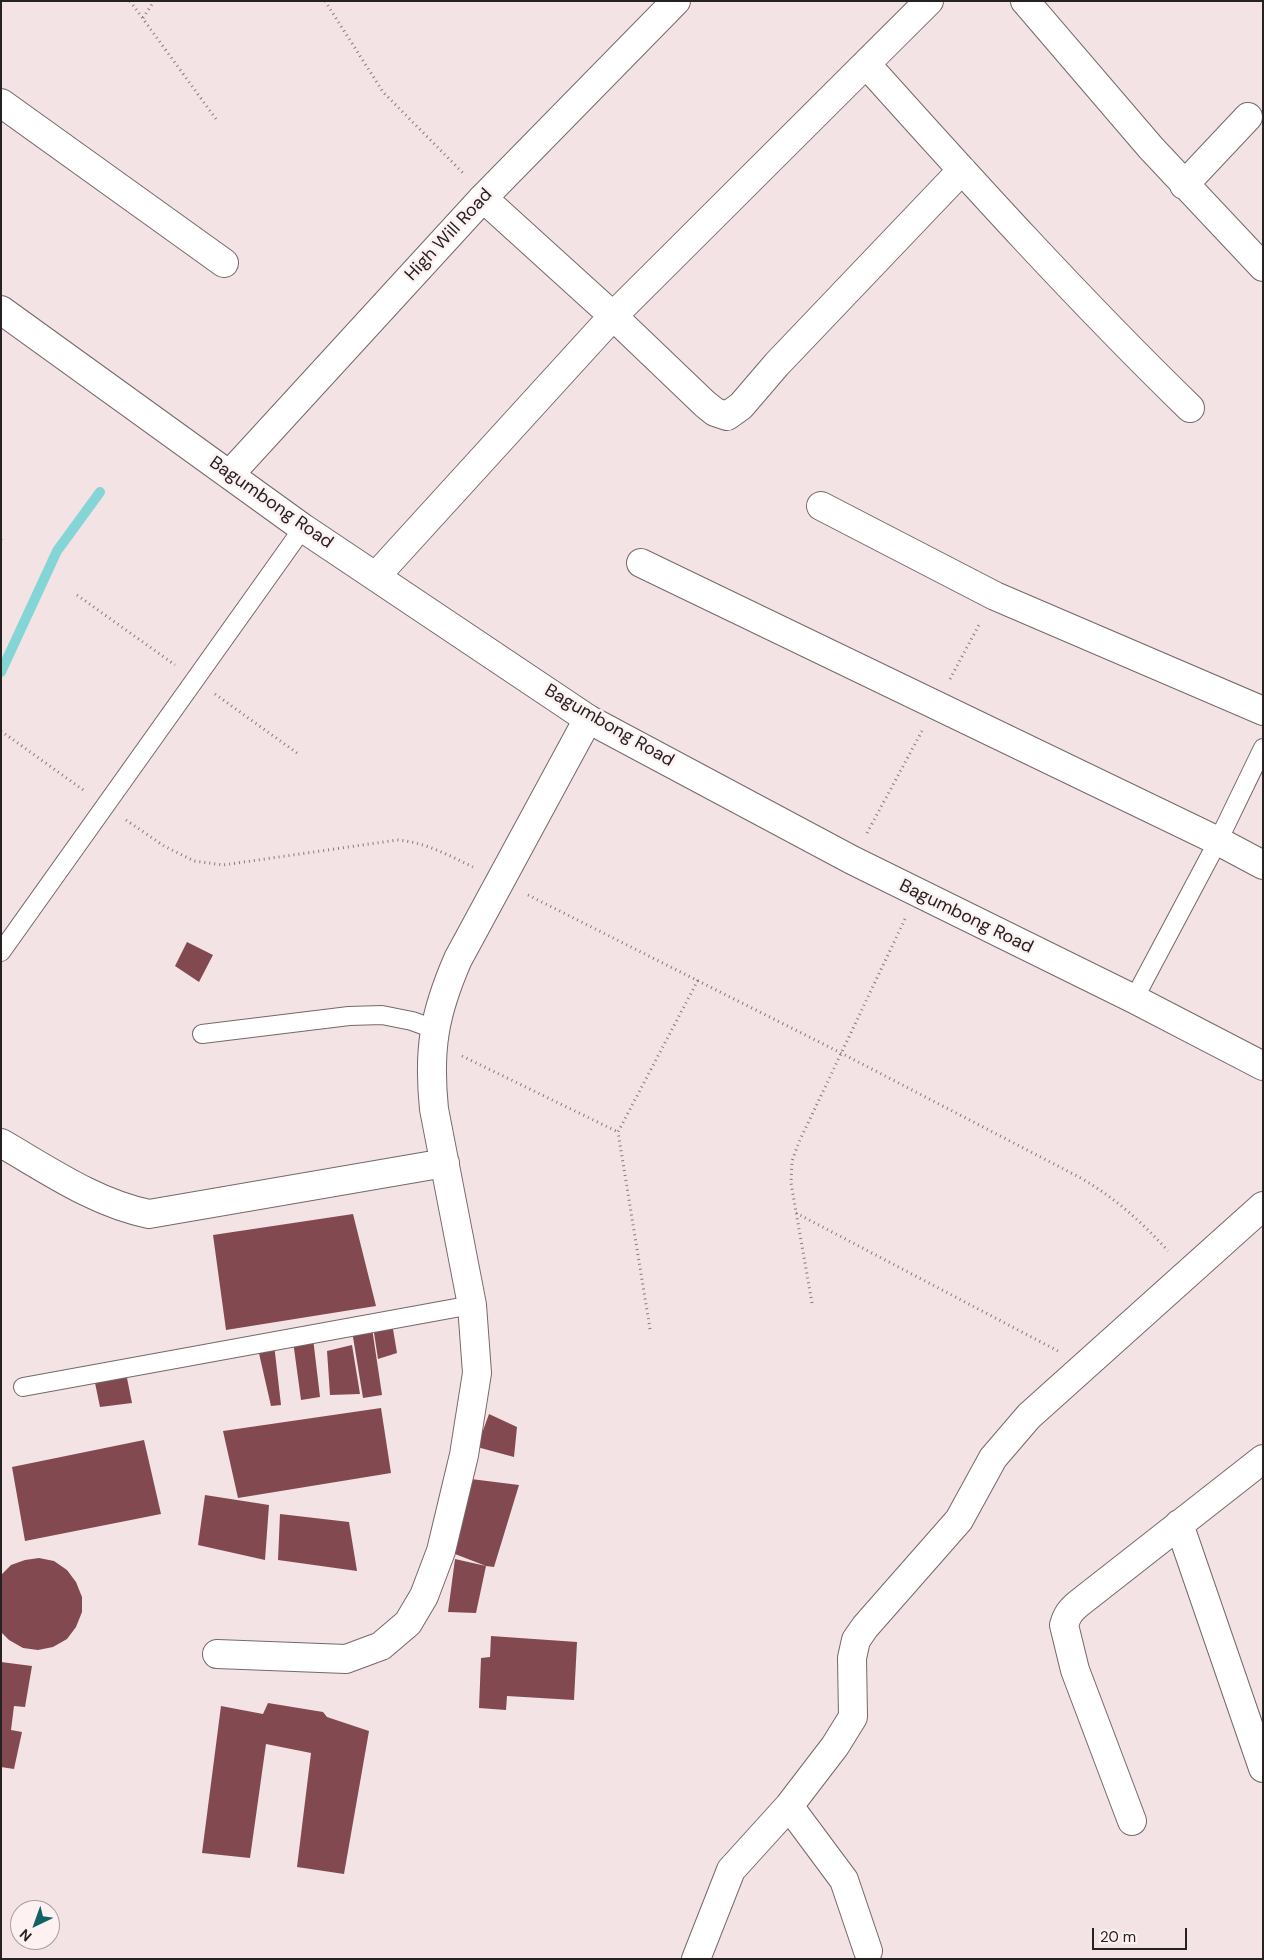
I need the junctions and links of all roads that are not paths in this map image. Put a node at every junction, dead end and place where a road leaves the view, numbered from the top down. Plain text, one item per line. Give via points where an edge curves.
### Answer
1 (676, 1) edge
2 (929, 1) edge
3 (1025, 1) edge
4 (867, 65) junction
5 (1, 103) edge
6 (1248, 117) dead end
7 (962, 170) junction
8 (1184, 185) junction
9 (483, 198) junction
10 (224, 263) dead end
11 (1263, 267) edge
12 (1, 310) edge
13 (612, 316) junction
14 (1190, 408) dead end
15 (230, 474) junction
16 (821, 506) dead end
17 (303, 528) junction
18 (641, 563) dead end
19 (376, 576) junction
20 (1263, 711) edge
21 (588, 718) junction
22 (1263, 748) edge
23 (1218, 841) junction
24 (1263, 865) edge
25 (1, 952) edge
26 (1134, 999) junction
27 (202, 1034) dead end
28 (433, 1036) junction
29 (1263, 1066) edge
30 (1, 1143) edge
31 (445, 1163) junction
32 (1263, 1206) edge
33 (472, 1305) junction
34 (23, 1387) dead end
35 (1263, 1459) edge
36 (1179, 1524) junction
37 (217, 1654) dead end
38 (1263, 1768) edge
39 (789, 1806) junction
40 (1132, 1821) dead end
41 (868, 1952) dead end
42 (696, 1959) edge

1 - 9 street, High Will Road
2 - 4 street
3 - 8 street
4 - 7 street
4 - 13 street
5 - 10 street
6 - 8 street
7 - 13 street via 741,406 727,416 704,404
7 - 14 street via 1112,331
8 - 11 street
9 - 13 street
9 - 15 street, High Will Road
12 - 15 street, Bagumbong Road
13 - 19 street
15 - 17 street, Bagumbong Road
16 - 20 street via 995,596
17 - 19 street, Bagumbong Road
17 - 25 lane
18 - 23 street
19 - 21 street, Bagumbong Road
21 - 26 street, Bagumbong Road via 918,894
21 - 28 street via 458,959 444,990
22 - 23 lane
23 - 24 street
23 - 26 lane
26 - 29 street, Bagumbong Road
27 - 28 lane via 382,1015 412,1021
28 - 31 street via 432,1086
30 - 31 street via 94,1196 123,1209 148,1214
31 - 33 street
32 - 39 street via 1010,1436 993,1458 959,1520 856,1640 852,1658 853,1717 836,1746
33 - 34 lane
33 - 37 street via 477,1373 464,1455 440,1551 424,1596 408,1623 381,1646 346,1659
35 - 36 street
36 - 38 street
36 - 40 street via 1069,1611 1064,1625 1076,1670
39 - 41 street via 844,1880
39 - 42 street via 731,1870

